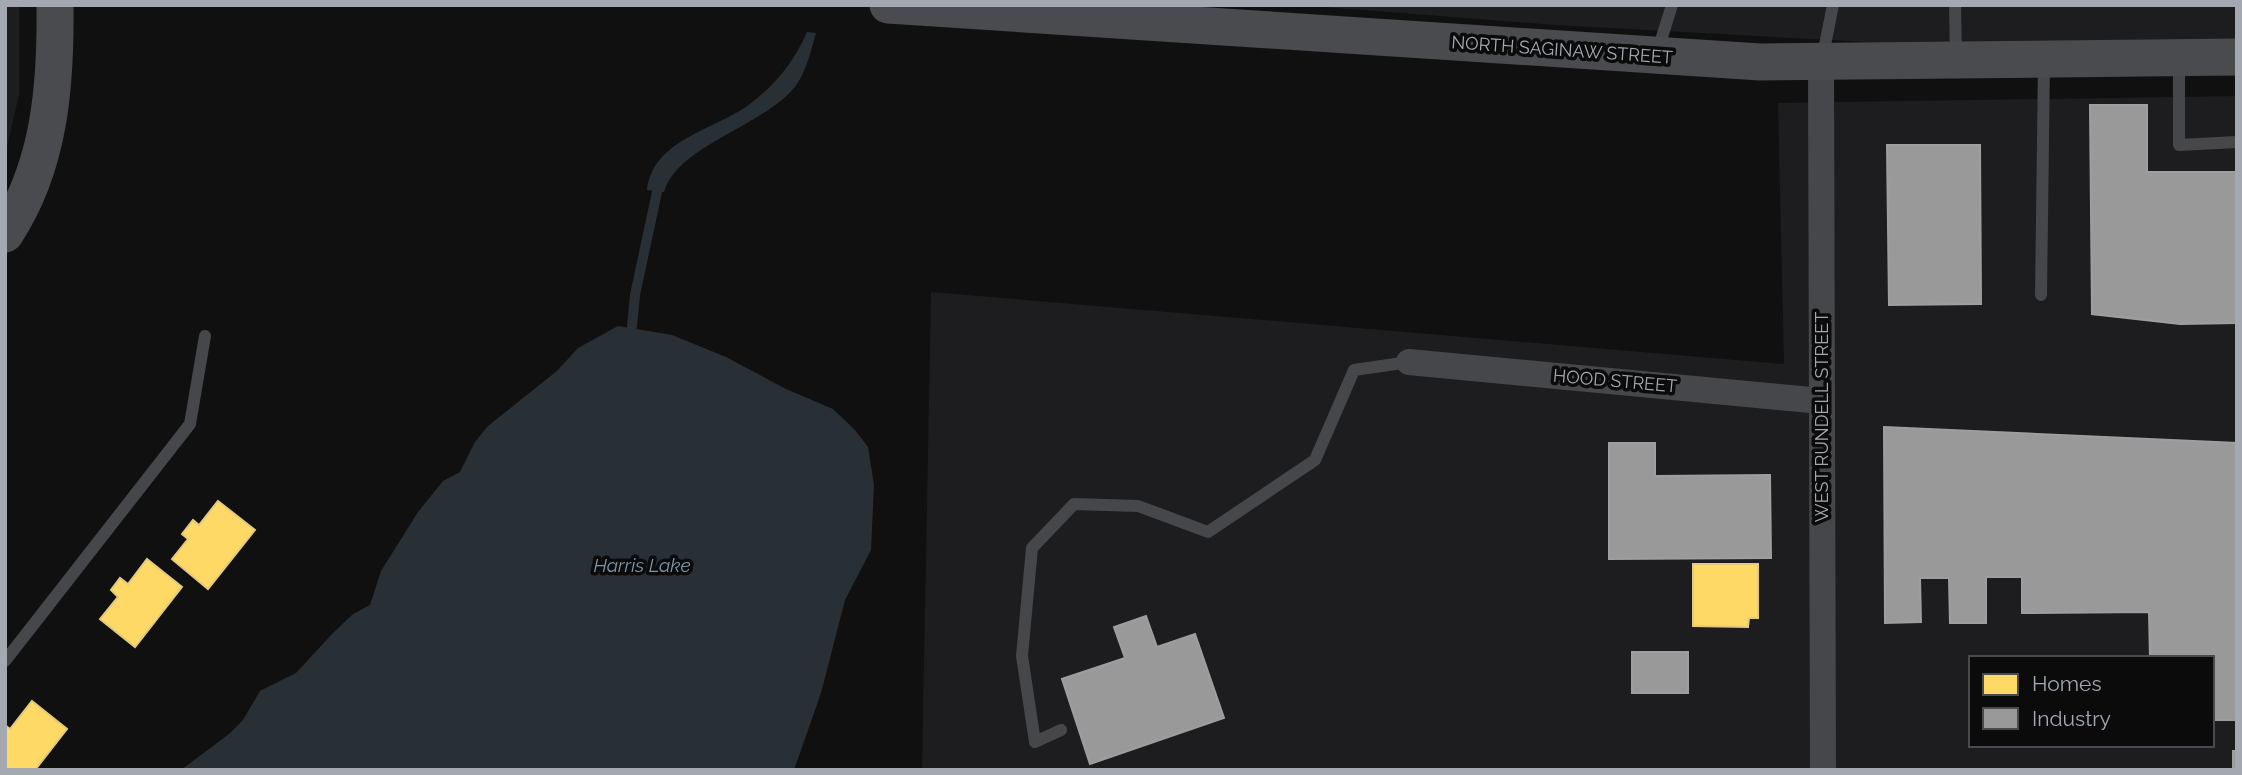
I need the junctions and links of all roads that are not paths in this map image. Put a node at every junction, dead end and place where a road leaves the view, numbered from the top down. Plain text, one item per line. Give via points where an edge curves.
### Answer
1 (55, 5) edge
2 (888, 5) edge
3 (1672, 5) edge
4 (1833, 5) edge
5 (1955, 5) edge
6 (1084, 12) edge
7 (1656, 56) junction
8 (2237, 57) edge
9 (2179, 58) junction
10 (2044, 61) junction
11 (1956, 62) junction
12 (1821, 64) junction
13 (2237, 142) edge
14 (5, 234) edge
15 (2041, 295) dead end
16 (205, 336) dead end
17 (1409, 362) joint
18 (1821, 401) junction
19 (5, 661) edge
20 (1061, 730) dead end
21 (1823, 770) edge

1 - 14 street via 54,83 45,139 31,186
2 - 6 street, NORTH SAGINAW STREET
3 - 7 lane
4 - 12 lane
5 - 11 lane
6 - 7 street, NORTH SAGINAW STREET
7 - 12 street, NORTH SAGINAW STREET
8 - 9 street, NORTH SAGINAW STREET
9 - 10 street, NORTH SAGINAW STREET
9 - 13 lane via 2179,145
10 - 11 street, NORTH SAGINAW STREET
10 - 15 lane
11 - 12 street, NORTH SAGINAW STREET
12 - 18 street, WEST RUNDELL STREET
16 - 19 lane via 190,424
17 - 18 street, HOOD STREET
17 - 20 lane via 1354,370 1315,460 1209,532 1138,506 1074,504 1032,548 1022,656 1035,741
18 - 21 street, WEST RUNDELL STREET

